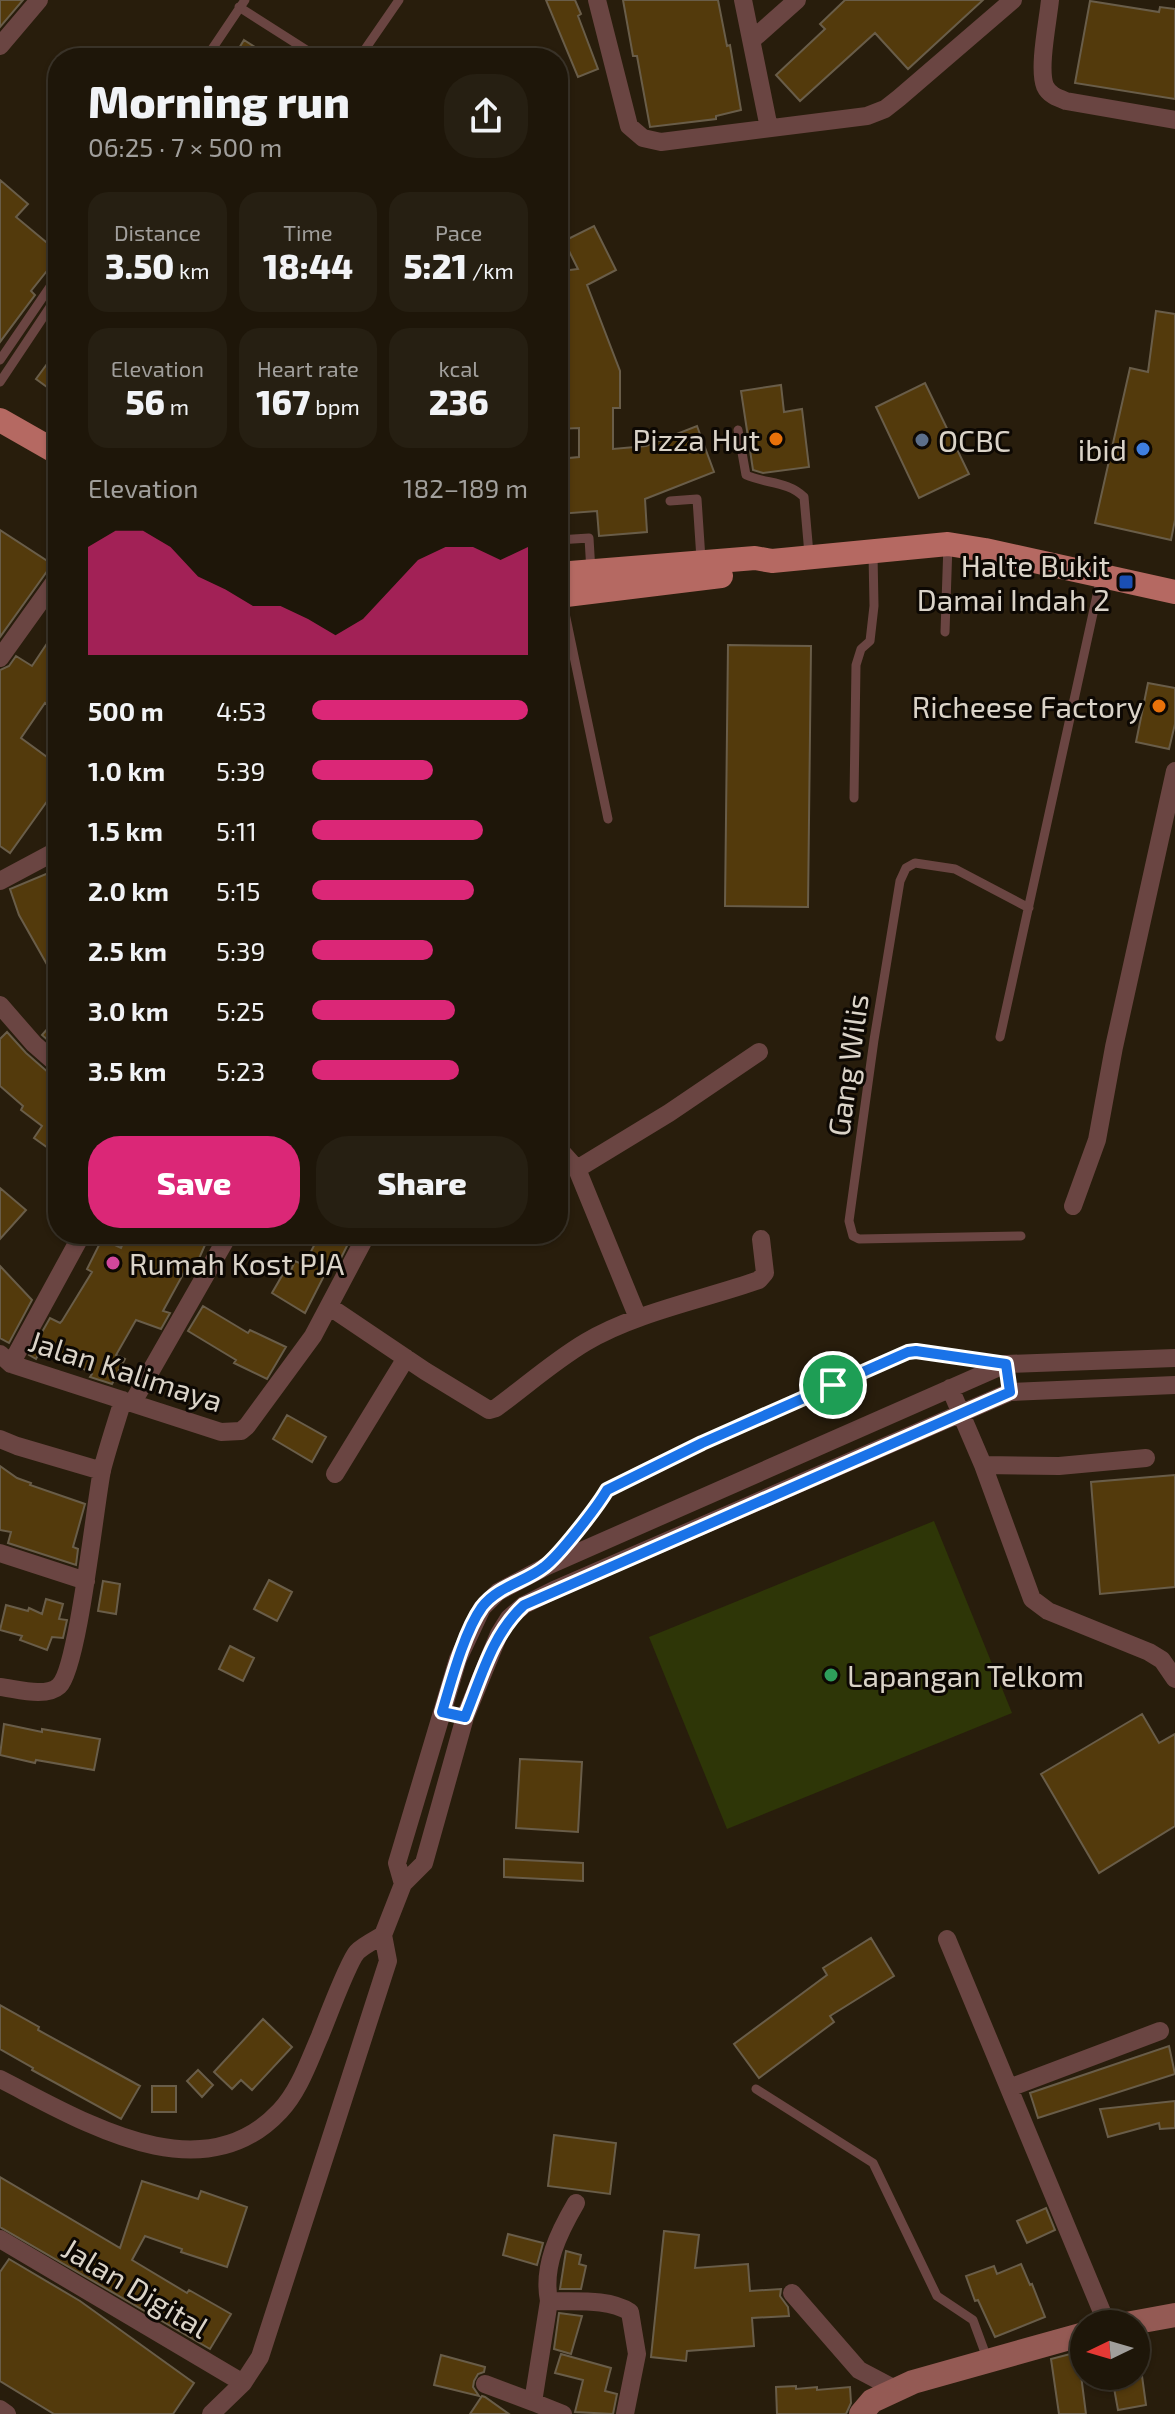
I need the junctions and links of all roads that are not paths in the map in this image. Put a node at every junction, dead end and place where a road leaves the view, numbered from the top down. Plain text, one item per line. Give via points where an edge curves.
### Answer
1 (39, 0) edge
2 (399, 0) edge
3 (597, 0) edge
4 (743, 0) edge
5 (797, 0) edge
6 (1013, 0) edge
7 (1050, 0) edge
8 (242, 4) edge
9 (752, 40) junction
10 (0, 46) edge
11 (213, 48) edge
12 (305, 48) edge
13 (366, 48) edge
14 (1175, 120) edge
15 (769, 128) junction
16 (48, 290) edge
17 (48, 310) edge
18 (0, 360) edge
19 (0, 382) edge
20 (0, 420) edge
21 (738, 430) dead end
22 (48, 447) edge
23 (670, 501) dead end
24 (568, 539) edge
25 (948, 544) junction
26 (873, 550) junction
27 (809, 558) junction
28 (772, 561) junction
29 (701, 563) junction
30 (591, 572) junction
31 (1101, 577) junction
32 (568, 584) edge
33 (568, 588) edge
34 (48, 591) edge
35 (1175, 592) edge
36 (568, 631) edge
37 (945, 632) dead end
38 (0, 658) edge
39 (1175, 771) edge
40 (854, 798) dead end
41 (608, 819) dead end
42 (48, 855) edge
43 (0, 881) edge
44 (1029, 908) junction
45 (0, 1005) edge
46 (1000, 1037) dead end
47 (759, 1052) dead end
48 (48, 1056) edge
49 (568, 1159) edge
50 (577, 1169) junction
51 (1073, 1206) dead end
52 (1021, 1236) dead end
53 (761, 1239) dead end
54 (76, 1244) edge
55 (223, 1244) edge
56 (362, 1244) edge
57 (330, 1307) junction
58 (638, 1318) junction
59 (406, 1358) junction
60 (1175, 1358) edge
61 (5, 1359) edge
62 (1006, 1364) junction
63 (1175, 1385) edge
64 (950, 1388) junction
65 (1010, 1392) junction
66 (128, 1401) junction
67 (961, 1414) junction
68 (0, 1439) edge
69 (1146, 1458) dead end
70 (983, 1465) junction
71 (102, 1471) junction
72 (335, 1474) dead end
73 (0, 1553) edge
74 (545, 1567) junction
75 (86, 1581) junction
76 (554, 1590) junction
77 (1175, 1679) edge
78 (0, 1687) edge
79 (442, 1712) junction
80 (465, 1717) junction
81 (403, 1884) junction
82 (383, 1935) junction
83 (947, 1939) dead end
84 (1160, 2031) dead end
85 (0, 2079) edge
86 (1009, 2088) junction
87 (756, 2089) dead end
88 (576, 2203) dead end
89 (0, 2239) edge
90 (792, 2293) dead end
91 (549, 2301) junction
92 (1101, 2310) edge
93 (1175, 2315) edge
94 (1150, 2320) edge
95 (1070, 2338) edge
96 (988, 2361) junction
97 (243, 2383) junction
98 (485, 2384) dead end
99 (895, 2389) junction
100 (533, 2402) junction
101 (0, 2409) edge
102 (7, 2414) edge
103 (211, 2414) edge
104 (563, 2414) edge
105 (625, 2414) edge
106 (861, 2414) edge

1 - 10 street
2 - 13 lane
3 - 15 street via 629,126 643,138 661,142
4 - 9 street
5 - 9 street
6 - 15 street via 885,109
7 - 14 street via 1043,65 1045,86 1054,96
8 - 11 lane
8 - 12 lane
9 - 15 street
16 - 18 lane
17 - 19 lane
20 - 22 main road
21 - 27 lane via 746,475 794,488 804,497
23 - 29 lane via 697,499
24 - 30 lane via 589,538
25 - 26 main road
25 - 31 main road
25 - 37 lane
26 - 27 main road
26 - 40 lane via 870,641 856,665
27 - 28 main road
28 - 29 main road
28 - 33 main road via 757,570 706,579
29 - 30 main road
30 - 32 main road
31 - 35 main road
31 - 44 lane
34 - 38 street
36 - 41 lane
39 - 51 street via 1097,1140
42 - 43 street
44 - 46 lane
44 - 52 lane, Gang Wilis via 955,869 915,863 906,868 849,1221 859,1239
45 - 48 street
47 - 50 street
49 - 50 street
50 - 58 street
53 - 58 street via 765,1273 759,1280
54 - 61 street
55 - 66 street
56 - 57 street, Jalan Kalimaya
57 - 59 street
57 - 66 street, Jalan Kalimaya via 241,1431 221,1432
58 - 59 street via 586,1342 489,1410
59 - 72 street
60 - 62 street
61 - 66 street, Jalan Kalimaya
62 - 64 street
62 - 65 street
62 - 74 lane via 908,1352 798,1400 607,1490
63 - 65 street
64 - 67 street
64 - 74 street
65 - 67 street
66 - 71 street
67 - 70 street
67 - 76 street
68 - 71 street
69 - 70 street via 1059,1466
70 - 77 street via 1038,1606 1149,1652
71 - 75 street
73 - 75 street
74 - 76 street
74 - 79 street via 498,1592 482,1608 458,1659
75 - 78 street via 62,1683 47,1692
76 - 80 street via 509,1618
79 - 80 street
79 - 81 street via 397,1863
80 - 81 street via 424,1863
81 - 82 street
82 - 85 street via 356,1953 299,2083 281,2111 250,2135 214,2149 166,2149 111,2135
82 - 97 street via 388,1961 260,2357
83 - 86 street
84 - 86 street
86 - 92 street
87 - 96 lane via 873,2163 937,2296 973,2320
88 - 91 street via 553,2251
89 - 97 street, Jalan Digital
90 - 99 street via 859,2370
91 - 100 street
91 - 105 street via 602,2304 630,2312 637,2354
93 - 94 main road
95 - 96 main road
96 - 99 main road
97 - 103 street
98 - 100 street
99 - 106 main road
100 - 104 street
101 - 102 street

